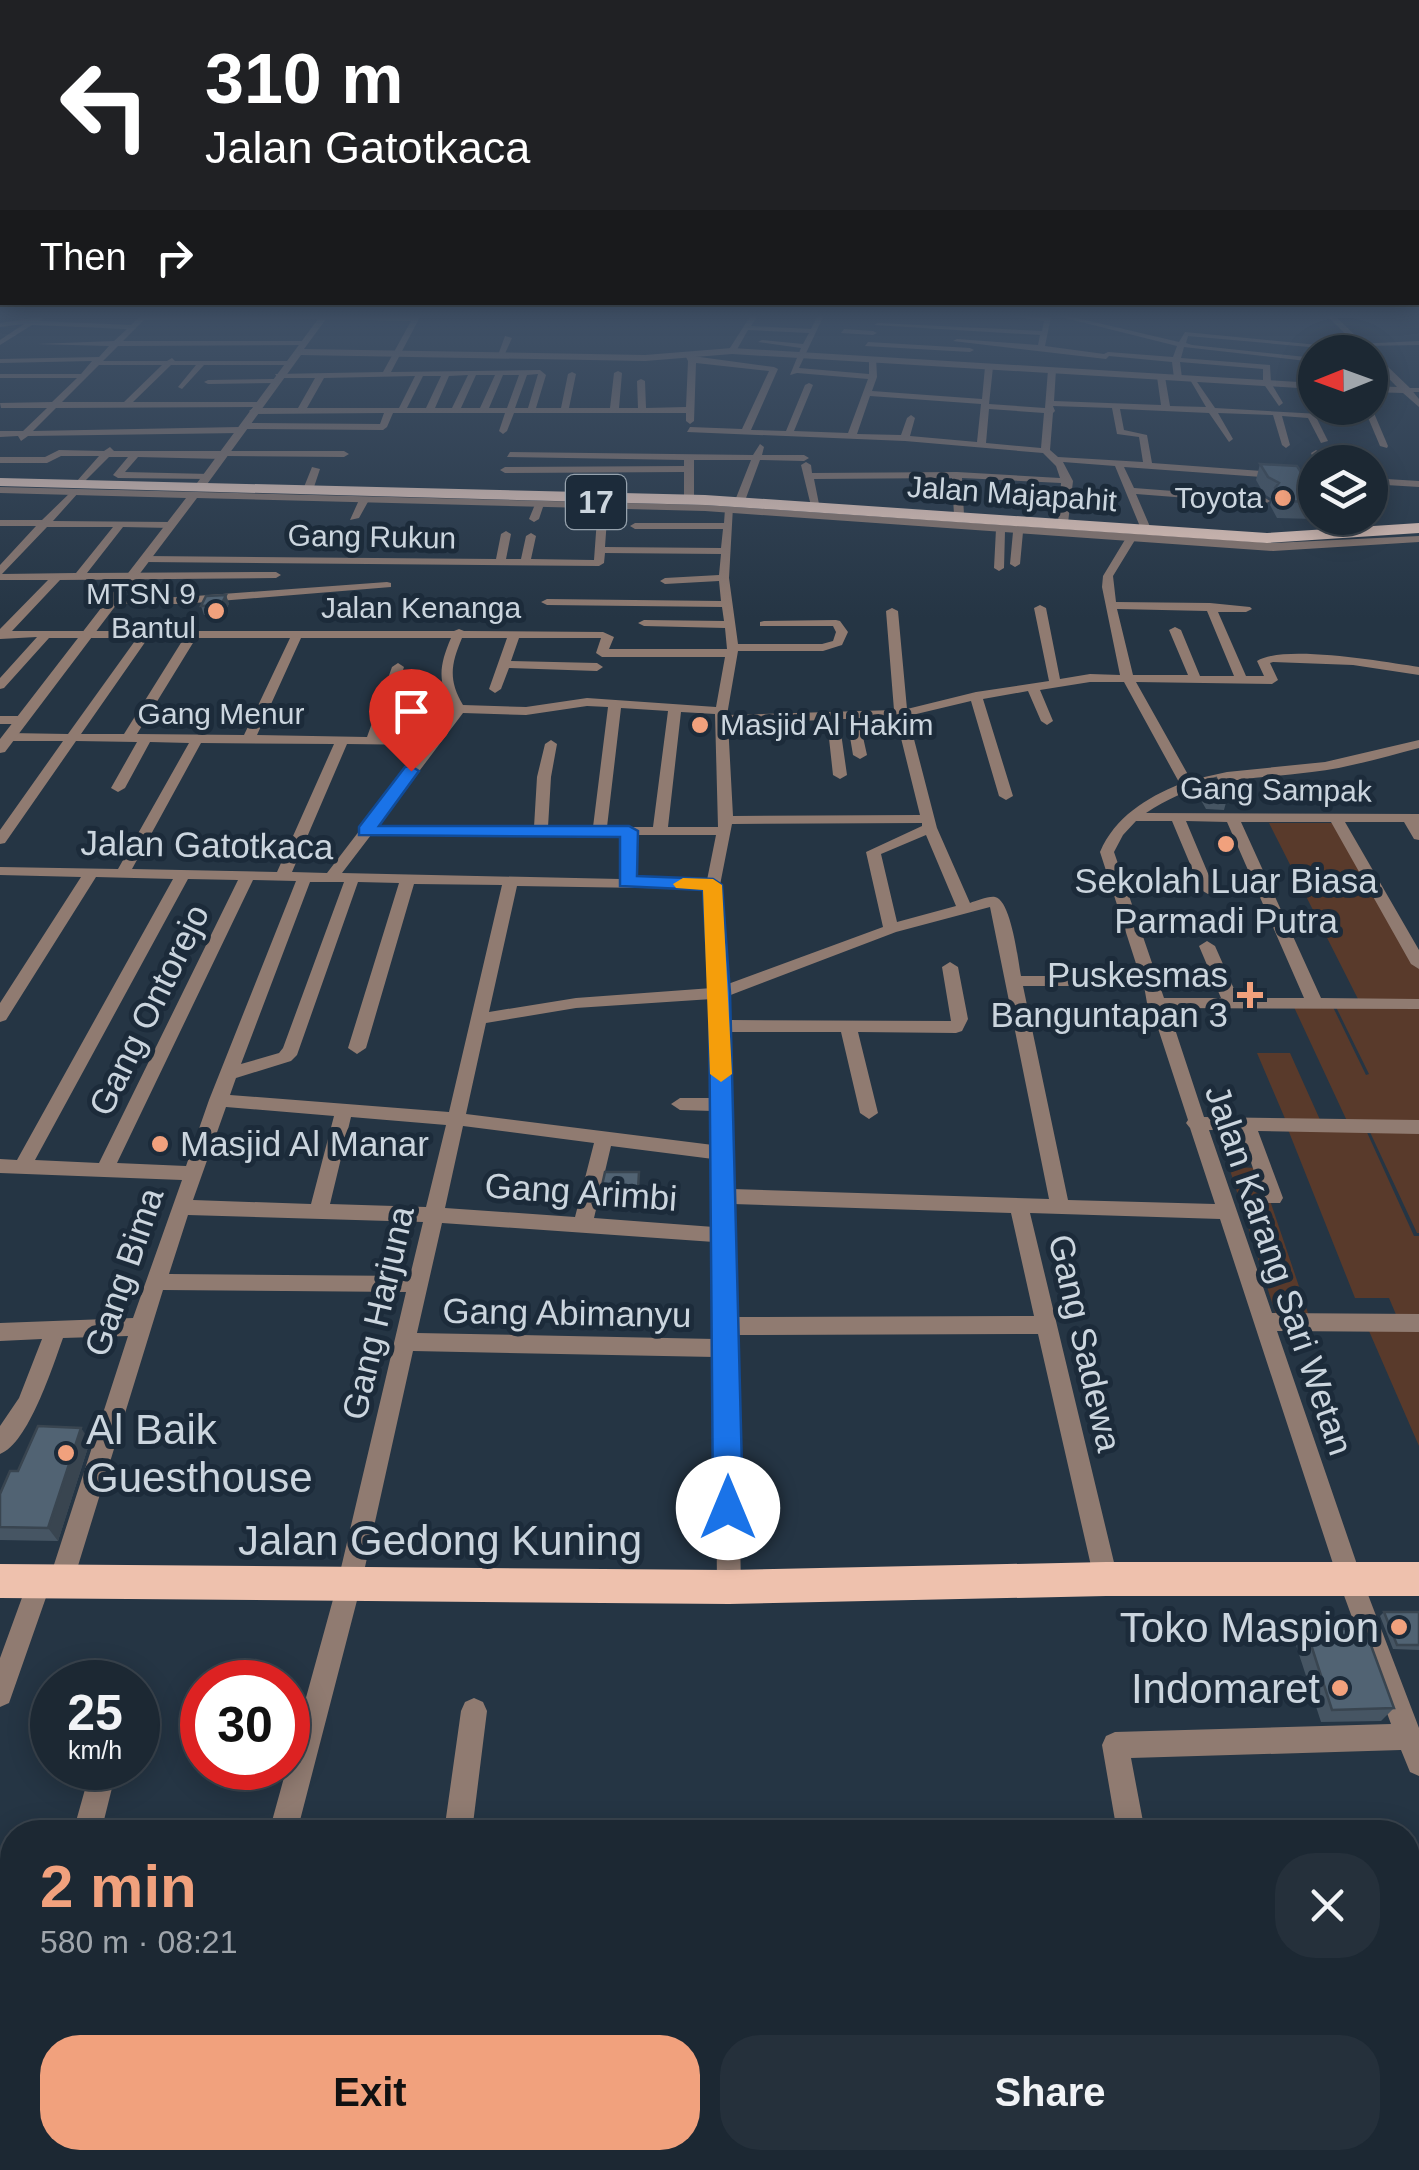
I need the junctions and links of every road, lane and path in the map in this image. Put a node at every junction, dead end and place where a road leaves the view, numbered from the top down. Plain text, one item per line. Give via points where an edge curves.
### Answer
1 (43, 416) edge
2 (142, 416) edge
3 (250, 416) edge
4 (387, 416) edge
5 (448, 416) edge
6 (509, 416) edge
7 (622, 416) edge
8 (670, 416) edge
9 (690, 416) edge
10 (753, 416) edge
11 (796, 416) edge
12 (859, 416) edge
13 (985, 416) edge
14 (1050, 416) edge
15 (1117, 416) edge
16 (1214, 416) edge
17 (1280, 416) edge
18 (910, 418) dead end
19 (690, 420) junction
20 (1316, 425) edge
21 (322, 426) junction
22 (442, 426) dead end
23 (241, 428) junction
24 (128, 431) junction
25 (503, 431) dead end
26 (746, 431) junction
27 (766, 432) junction
28 (25, 433) junction
29 (0, 434) edge
30 (788, 434) junction
31 (802, 436) junction
32 (852, 438) junction
33 (905, 438) junction
34 (1229, 439) dead end
35 (1324, 440) dead end
36 (940, 442) junction
37 (605, 445) dead end
38 (1286, 445) dead end
39 (982, 446) junction
40 (998, 447) junction
41 (4, 450) edge
42 (1045, 451) junction
43 (306, 453) junction
44 (105, 454) junction
45 (223, 454) junction
46 (344, 454) dead end
47 (135, 455) junction
48 (690, 455) junction
49 (757, 456) junction
50 (804, 458) junction
51 (0, 460) edge
52 (1059, 460) junction
53 (1119, 465) junction
54 (1148, 466) junction
55 (689, 468) junction
56 (946, 468) junction
57 (315, 469) dead end
58 (505, 470) dead end
59 (808, 476) junction
60 (1298, 477) edge
61 (1002, 478) junction
62 (1068, 482) junction
63 (1388, 483) edge
64 (0, 484) edge
65 (1419, 484) edge
66 (200, 485) junction
67 (78, 487) junction
68 (308, 487) junction
69 (1131, 491) junction
70 (363, 495) junction
71 (689, 496) junction
72 (741, 498) junction
73 (466, 501) junction
74 (1264, 501) dead end
75 (539, 504) junction
76 (814, 504) junction
77 (603, 505) junction
78 (730, 509) junction
79 (959, 515) junction
80 (845, 516) junction
81 (354, 518) dead end
82 (534, 519) dead end
83 (0, 523) edge
84 (1063, 523) junction
85 (43, 524) junction
86 (120, 525) junction
87 (171, 525) junction
88 (635, 526) dead end
89 (728, 526) junction
90 (1011, 528) junction
91 (1146, 528) junction
92 (1419, 531) edge
93 (506, 534) dead end
94 (531, 536) dead end
95 (1130, 540) junction
96 (599, 550) junction
97 (726, 551) junction
98 (145, 559) junction
99 (501, 563) junction
100 (525, 563) junction
101 (1015, 564) dead end
102 (998, 568) dead end
103 (0, 574) edge
104 (133, 575) junction
105 (276, 575) dead end
106 (79, 576) junction
107 (57, 577) junction
108 (724, 578) junction
109 (498, 580) dead end
110 (666, 582) dead end
111 (387, 586) dead end
112 (113, 601) junction
113 (546, 602) dead end
114 (727, 604) junction
115 (1111, 604) junction
116 (1210, 606) junction
117 (1040, 608) dead end
118 (892, 610) dead end
119 (1246, 610) dead end
120 (644, 623) dead end
121 (764, 624) dead end
122 (731, 626) junction
123 (1174, 630) dead end
124 (459, 632) junction
125 (193, 633) junction
126 (298, 633) junction
127 (1, 634) edge
128 (46, 634) junction
129 (87, 634) junction
130 (145, 634) junction
131 (515, 634) junction
132 (732, 650) junction
133 (602, 653) junction
134 (506, 664) junction
135 (398, 667) dead end
136 (598, 667) junction
137 (1419, 671) edge
138 (1127, 676) junction
139 (1196, 678) junction
140 (1241, 679) junction
141 (1054, 682) junction
142 (0, 686) edge
143 (1032, 686) junction
144 (495, 689) dead end
145 (976, 696) junction
146 (587, 702) junction
147 (615, 704) junction
148 (458, 709) junction
149 (675, 709) junction
150 (901, 714) junction
151 (722, 715) junction
152 (853, 718) junction
153 (833, 719) junction
154 (0, 720) edge
155 (22, 720) junction
156 (1047, 721) dead end
157 (69, 738) junction
158 (128, 738) junction
159 (146, 738) junction
160 (197, 739) junction
161 (248, 739) junction
162 (342, 740) junction
163 (372, 740) junction
164 (434, 741) junction
165 (4, 743) edge
166 (551, 744) dead end
167 (1419, 744) edge
168 (860, 755) dead end
169 (840, 775) dead end
170 (1186, 783) junction
171 (118, 788) dead end
172 (1006, 796) dead end
173 (1132, 816) junction
174 (1177, 816) junction
175 (1232, 816) junction
176 (1414, 818) edge
177 (1336, 819) junction
178 (928, 824) junction
179 (725, 825) junction
180 (365, 831) junction
181 (629, 831) junction
182 (660, 831) junction
183 (542, 832) junction
184 (600, 832) junction
185 (1419, 836) edge
186 (0, 840) edge
187 (487, 860) dead end
188 (0, 871) edge
189 (91, 872) junction
190 (123, 873) junction
191 (183, 874) junction
192 (248, 875) junction
193 (283, 876) junction
194 (306, 876) junction
195 (332, 877) junction
196 (353, 877) junction
197 (408, 878) junction
198 (482, 879) junction
199 (511, 880) junction
200 (627, 882) junction
201 (713, 885) junction
202 (1208, 890) dead end
203 (964, 907) junction
204 (890, 929) junction
205 (1207, 946) dead end
206 (1419, 964) edge
207 (950, 967) dead end
208 (1015, 981) junction
209 (1148, 981) junction
210 (720, 993) junction
211 (1155, 1003) junction
212 (1232, 1004) junction
213 (1316, 1004) junction
214 (1419, 1004) edge
215 (0, 1016) edge
216 (478, 1019) junction
217 (720, 1026) junction
218 (848, 1026) junction
219 (357, 1048) dead end
220 (228, 1074) junction
221 (218, 1100) junction
222 (680, 1104) dead end
223 (721, 1105) junction
224 (344, 1110) junction
225 (869, 1113) dead end
226 (457, 1119) junction
227 (1196, 1123) junction
228 (1248, 1124) junction
229 (1419, 1127) edge
230 (604, 1138) junction
231 (722, 1153) junction
232 (0, 1166) edge
233 (22, 1167) junction
234 (104, 1171) junction
235 (192, 1173) junction
236 (723, 1196) junction
237 (1273, 1198) dead end
238 (1020, 1206) junction
239 (180, 1207) junction
240 (1060, 1208) junction
241 (318, 1212) junction
242 (1226, 1212) junction
243 (432, 1214) junction
244 (583, 1223) junction
245 (724, 1235) junction
246 (154, 1282) junction
247 (417, 1284) junction
248 (1263, 1322) junction
249 (1419, 1323) edge
250 (1047, 1325) junction
251 (138, 1327) junction
252 (56, 1330) junction
253 (0, 1332) edge
254 (727, 1337) junction
255 (406, 1342) junction
256 (0, 1444) edge
257 (1106, 1579) junction
258 (1350, 1579) junction
259 (1419, 1579) edge
260 (0, 1582) edge
261 (50, 1582) junction
262 (349, 1585) junction
263 (728, 1587) junction
264 (0, 1694) edge
265 (474, 1711) dead end
266 (1414, 1750) edge
267 (98, 1790) edge
268 (90, 1820) edge
269 (286, 1820) edge
270 (460, 1820) edge
271 (1129, 1820) edge

1 - 28 street
2 - 24 street
3 - 23 street
4 - 21 street via 383,426
5 - 22 street
6 - 25 street
7 - 19 street
8 - 19 street
9 - 19 street
10 - 26 street
11 - 30 street
12 - 32 street
13 - 39 street
14 - 42 street
15 - 54 street via 1120,432 1143,435
16 - 34 street
17 - 38 street
18 - 33 street
19 - 26 street
19 - 48 street
20 - 35 street
21 - 23 street
21 - 43 street
23 - 24 street
23 - 45 street
24 - 28 street
24 - 44 street
26 - 27 street
27 - 30 street
27 - 49 street
28 - 29 street
28 - 41 street
30 - 31 street
31 - 32 street
31 - 50 street
32 - 33 street
33 - 36 street
36 - 39 street
36 - 56 street
37 - 48 street via 516,445 510,455
39 - 40 street
40 - 42 street
40 - 61 street
41 - 51 street
42 - 52 street
43 - 45 street
43 - 46 street
44 - 47 street
44 - 51 street
44 - 67 street
45 - 47 street
45 - 66 street
47 - 66 street via 118,474
48 - 49 street
48 - 55 street
49 - 50 street
49 - 72 street
50 - 59 street
52 - 53 street
52 - 62 street
53 - 54 street
53 - 69 street
54 - 60 street
55 - 58 street
55 - 71 street
56 - 59 street
56 - 61 street
56 - 79 street
57 - 68 street
59 - 76 street
61 - 62 street
62 - 84 street
63 - 65 street
64 - 67 street
64 - 70 highway, Jalan Majapahit / 17
66 - 67 street
66 - 68 street
66 - 70 street
66 - 87 street
67 - 85 street
68 - 71 street
69 - 74 street
69 - 91 street
70 - 73 highway, Jalan Majapahit / 17
70 - 81 street
70 - 90 highway, Jalan Majapahit / 17 via 753,502
71 - 72 street
72 - 76 street
73 - 75 street
73 - 80 highway, Jalan Majapahit / 17 via 724,506
75 - 77 street
75 - 82 street
76 - 79 street
77 - 78 street
77 - 96 street
78 - 80 street
78 - 89 street
79 - 84 street
80 - 90 highway, Jalan Majapahit / 17
83 - 85 street
84 - 91 street
85 - 86 street
85 - 103 street
86 - 87 street
86 - 106 street
87 - 98 street
88 - 89 street
89 - 97 street
90 - 92 highway, Jalan Majapahit / 17 via 1272,542
90 - 95 street
90 - 101 street
90 - 102 street
91 - 92 street
92 - 95 street via 1304,547
93 - 99 street
94 - 100 street
95 - 115 street via 1108,576
96 - 97 street
96 - 100 street, Gang Rukun via 599,563
97 - 108 street
98 - 99 street, Gang Rukun
98 - 104 street
99 - 100 street, Gang Rukun
99 - 109 street
103 - 107 street
104 - 105 street
104 - 106 street
104 - 112 street
106 - 107 street
107 - 127 street
108 - 110 street
108 - 114 street
111 - 112 street
112 - 129 street
113 - 114 street
114 - 122 street
115 - 116 street
115 - 138 street
116 - 119 street
116 - 140 street
117 - 141 street
118 - 150 street
120 - 122 street
121 - 132 street via 836,622 842,632 838,643 823,648
122 - 132 street
123 - 139 street
124 - 126 street, Jalan Kenanga
124 - 131 street, Jalan Kenanga
124 - 148 street via 444,673
125 - 126 street, Jalan Kenanga
125 - 130 street, Jalan Kenanga
125 - 158 street
126 - 161 street
127 - 128 street, Jalan Kenanga
128 - 129 street, Jalan Kenanga
128 - 142 street
129 - 130 street, Jalan Kenanga
129 - 155 street
130 - 157 street
131 - 133 street, Jalan Kenanga via 606,635
131 - 134 street
132 - 133 street
132 - 151 street
133 - 136 street
134 - 136 street
134 - 144 street
135 - 163 street
136 - 146 street
137 - 140 street via 1272,658 1263,661 1272,680
138 - 139 street
138 - 141 street
138 - 170 street
139 - 140 street
141 - 143 street
143 - 145 street
143 - 156 street
145 - 150 street
145 - 172 street
146 - 147 street
146 - 148 street via 526,711
147 - 149 street
147 - 184 street
148 - 164 street
149 - 151 street
149 - 182 street
150 - 152 street
150 - 178 street
151 - 153 street
151 - 179 street
152 - 153 street
152 - 168 street
153 - 169 street
154 - 155 street
155 - 165 street
157 - 158 street, Gang Menur
157 - 165 street, Gang Menur
157 - 186 street
158 - 159 street, Gang Menur
159 - 160 street, Gang Menur
159 - 171 street
160 - 161 street, Gang Menur
160 - 190 street
161 - 162 street, Gang Menur
162 - 163 street, Gang Menur
162 - 193 street
163 - 164 street, Gang Menur
164 - 180 street
166 - 183 street
167 - 170 street, Jalan Karang Sari Wetan via 1322,766
170 - 173 street, Jalan Karang Sari Wetan
173 - 174 street, Gang Sampak
173 - 209 street, Jalan Karang Sari Wetan via 1107,857
174 - 175 street, Gang Sampak
174 - 202 street
175 - 177 street, Gang Sampak
175 - 213 street
176 - 177 street, Gang Sampak
176 - 185 street
177 - 206 street
178 - 179 street
178 - 203 street
178 - 204 street via 873,852
179 - 182 street
179 - 201 street
180 - 183 street
180 - 195 street
181 - 182 street
181 - 184 street
181 - 200 street
183 - 184 street
187 - 198 street
188 - 189 street, Jalan Gatotkaca
189 - 190 street, Jalan Gatotkaca
189 - 215 street
190 - 191 street, Jalan Gatotkaca
191 - 192 street, Jalan Gatotkaca
191 - 233 street
192 - 193 street, Jalan Gatotkaca
192 - 234 street, Gang Ontorejo
193 - 194 street, Jalan Gatotkaca
194 - 195 street, Jalan Gatotkaca
194 - 220 street, Gang Bima
195 - 196 street, Jalan Gatotkaca
196 - 197 street, Jalan Gatotkaca
196 - 220 street via 291,1051
197 - 198 street, Jalan Gatotkaca
197 - 219 street
198 - 199 street, Jalan Gatotkaca
199 - 200 street, Jalan Gatotkaca
199 - 216 street, Gang Harjuna
200 - 201 street, Jalan Gatotkaca
201 - 210 street
203 - 204 street
203 - 208 street via 997,904
204 - 210 street
205 - 212 street
207 - 218 street via 956,1027
208 - 209 street
208 - 240 street
209 - 211 street, Jalan Karang Sari Wetan
210 - 216 street
210 - 217 street
211 - 212 street
211 - 227 street, Jalan Karang Sari Wetan
212 - 213 street
213 - 214 street
216 - 226 street, Gang Harjuna
217 - 218 street
217 - 223 street
218 - 225 street
220 - 221 street, Gang Bima
221 - 224 street
221 - 235 street, Gang Bima
222 - 223 street
223 - 231 street
224 - 226 street
224 - 241 street
226 - 230 street
226 - 243 street, Gang Harjuna
227 - 228 street
227 - 242 street, Jalan Karang Sari Wetan
228 - 229 street
228 - 237 street
230 - 231 street
230 - 244 street
231 - 236 street
232 - 233 street
233 - 234 street
234 - 235 street
235 - 239 street, Gang Bima
236 - 238 street
236 - 245 street
238 - 240 street, Gang Sadewa
238 - 250 street, Gang Sadewa
239 - 241 street, Gang Arimbi
239 - 246 street, Gang Bima
240 - 242 street, Gang Sadewa
241 - 243 street, Gang Arimbi
242 - 248 street, Jalan Karang Sari Wetan
243 - 244 street, Gang Arimbi
243 - 247 street, Gang Harjuna
244 - 245 street, Gang Arimbi
245 - 254 street
246 - 247 street
246 - 251 street, Gang Bima
247 - 255 street, Gang Harjuna
248 - 249 street
248 - 258 street, Jalan Karang Sari Wetan
250 - 254 street, Gang Abimanyu
250 - 257 street, Gang Sadewa
251 - 252 street
251 - 261 street, Gang Bima
252 - 253 street
252 - 256 street via 28,1403
254 - 255 street, Gang Abimanyu
254 - 263 street
255 - 262 street, Gang Harjuna
257 - 258 main road, Jalan Gedong Kuning
257 - 263 main road, Jalan Gedong Kuning
258 - 259 main road, Jalan Gedong Kuning
258 - 266 street, Jalan Karang Sari Wetan
260 - 261 main road, Jalan Gedong Kuning
261 - 262 main road, Jalan Gedong Kuning
261 - 264 street, Gang Bima
262 - 263 main road, Jalan Gedong Kuning
262 - 269 street, Gang Harjuna
265 - 270 street
266 - 271 street via 1115,1746
267 - 268 street

